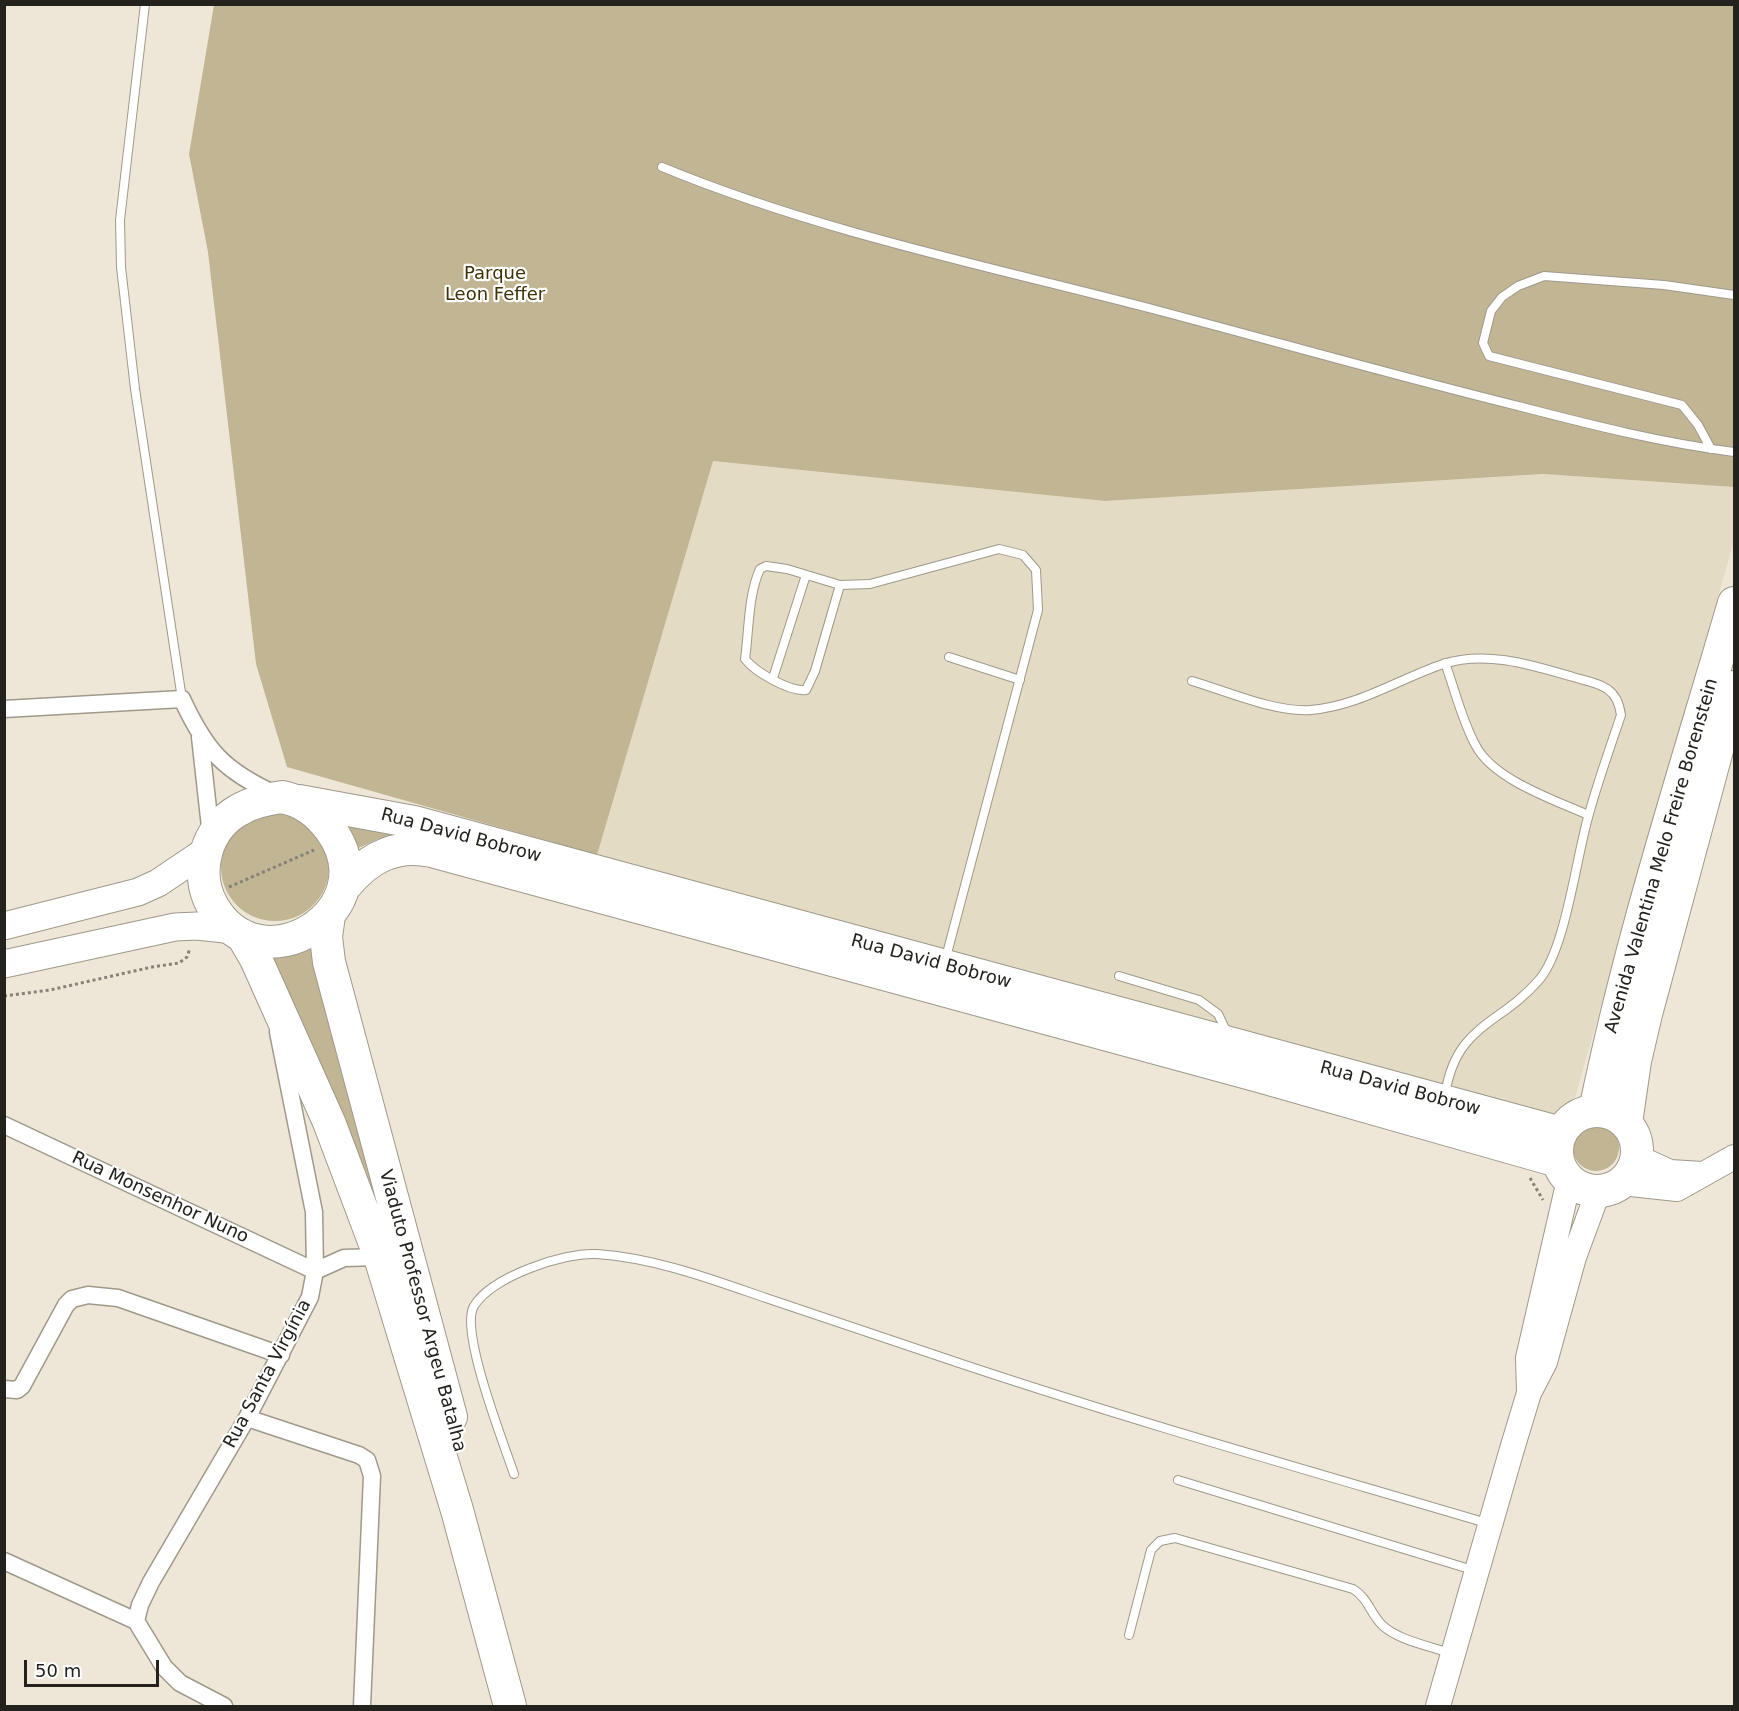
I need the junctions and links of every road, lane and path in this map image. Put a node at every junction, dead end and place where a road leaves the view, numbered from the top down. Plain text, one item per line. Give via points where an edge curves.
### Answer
1 (145, 4) edge
2 (662, 167) dead end
3 (1734, 295) edge
4 (1711, 449) junction
5 (1734, 453) edge
6 (806, 575) junction
7 (840, 585) junction
8 (1734, 603) edge
9 (949, 657) dead end
10 (1445, 663) junction
11 (773, 678) junction
12 (1020, 680) junction
13 (1192, 681) dead end
14 (1734, 687) edge
15 (182, 699) junction
16 (4, 709) edge
17 (199, 736) junction
18 (290, 799) junction
19 (1588, 815) junction
20 (209, 844) junction
21 (345, 886) junction
22 (329, 915) junction
23 (4, 926) edge
24 (238, 932) junction
25 (4, 964) edge
26 (944, 966) junction
27 (1119, 976) dead end
28 (273, 999) junction
29 (1232, 1044) junction
30 (1444, 1102) junction
31 (1595, 1111) junction
32 (1626, 1123) junction
33 (4, 1125) edge
34 (1637, 1156) junction
35 (1563, 1158) junction
36 (1734, 1158) edge
37 (1702, 1174) junction
38 (1610, 1187) junction
39 (380, 1257) junction
40 (315, 1271) junction
41 (281, 1355) junction
42 (4, 1389) edge
43 (1529, 1393) junction
44 (247, 1418) junction
45 (514, 1474) dead end
46 (1178, 1480) dead end
47 (467, 1512) junction
48 (1490, 1524) junction
49 (4, 1561) edge
50 (1477, 1571) junction
51 (136, 1622) junction
52 (1130, 1635) dead end
53 (1453, 1654) junction
54 (224, 1707) edge
55 (363, 1707) edge
56 (510, 1707) edge
57 (526, 1707) edge
58 (1438, 1707) edge

1 - 15 lane via 120,220 122,267 135,389
2 - 4 lane via 767,206 941,257 1424,383
3 - 4 lane via 1544,276 1502,297 1491,311 1483,343 1489,356 1682,405
4 - 5 lane
6 - 7 lane
6 - 11 lane
6 - 11 lane via 766,566 756,577 745,659 751,667
7 - 11 lane via 811,684 800,690
7 - 12 lane via 870,584 999,549 1023,555 1036,570 1039,586 1038,610
8 - 31 highway, Avenida Valentina Melo Freire Borenstein via 1655,871
9 - 12 lane
10 - 13 lane via 1359,699 1308,710 1288,709
10 - 19 lane via 1476,747 1492,765 1521,784
10 - 19 lane via 1514,660 1600,684 1613,692 1620,702 1621,715
12 - 26 lane
14 - 32 highway, Avenida Valentina Melo Freire Borenstein via 1643,1026
15 - 16 street
15 - 17 street
17 - 18 street via 236,773
17 - 20 street
18 - 20 highway, Rua David Bobrow via 238,810 221,823
18 - 21 highway via 319,816 337,840 342,851
18 - 26 highway, Rua David Bobrow via 414,822
19 - 30 lane via 1557,947 1541,978 1464,1043 1449,1070
20 - 23 main road via 168,876 138,892
20 - 24 highway via 203,874 208,896 220,916
21 - 22 highway, Rua David Bobrow
21 - 35 highway, Rua David Bobrow via 387,852 408,848 432,851
22 - 24 highway, Rua David Bobrow via 316,928 291,940 264,941
22 - 47 highway, Viaduto Professor Argeu Batalha via 329,962
24 - 25 main road via 175,927
24 - 28 highway, Rua Santa Virgínia
26 - 29 highway, Rua David Bobrow
27 - 29 lane via 1199,1000 1218,1014
28 - 39 highway, Viaduto Professor Argeu Batalha via 329,1122
28 - 40 street, Rua Santa Virgínia via 314,1212
29 - 30 highway, Rua David Bobrow
30 - 35 highway, Rua David Bobrow
31 - 32 highway via 1617,1116
31 - 35 highway via 1575,1118
32 - 34 highway via 1636,1140
33 - 40 street, Rua Monsenhor Nuno
34 - 37 main road via 1670,1172
34 - 38 highway via 1633,1172
35 - 38 highway via 1578,1186
35 - 43 main road via 1528,1358
36 - 37 main road
37 - 38 main road via 1677,1189
38 - 43 main road via 1574,1257 1545,1362
39 - 40 street via 344,1258
39 - 47 highway, Viaduto Professor Argeu Batalha
40 - 41 street, Rua Santa Virgínia via 310,1298
41 - 42 street via 118,1298 88,1295 66,1305 22,1386 18,1390
41 - 44 street, Rua Santa Virgínia
43 - 48 main road
44 - 51 street, Rua Santa Virgínia via 151,1582
44 - 55 street via 359,1455 369,1465 372,1476
45 - 48 lane via 472,1345 469,1318 473,1308 492,1289 538,1265 593,1254 649,1261 1005,1378
46 - 50 lane
47 - 56 highway, Viaduto Professor Argeu Batalha
47 - 57 highway, Viaduto Professor Argeu Batalha
48 - 50 main road
49 - 51 street
50 - 53 main road
51 - 54 street via 164,1667 180,1683
52 - 53 lane via 1151,1550 1160,1541 1175,1538 1353,1588 1392,1633
53 - 58 main road

